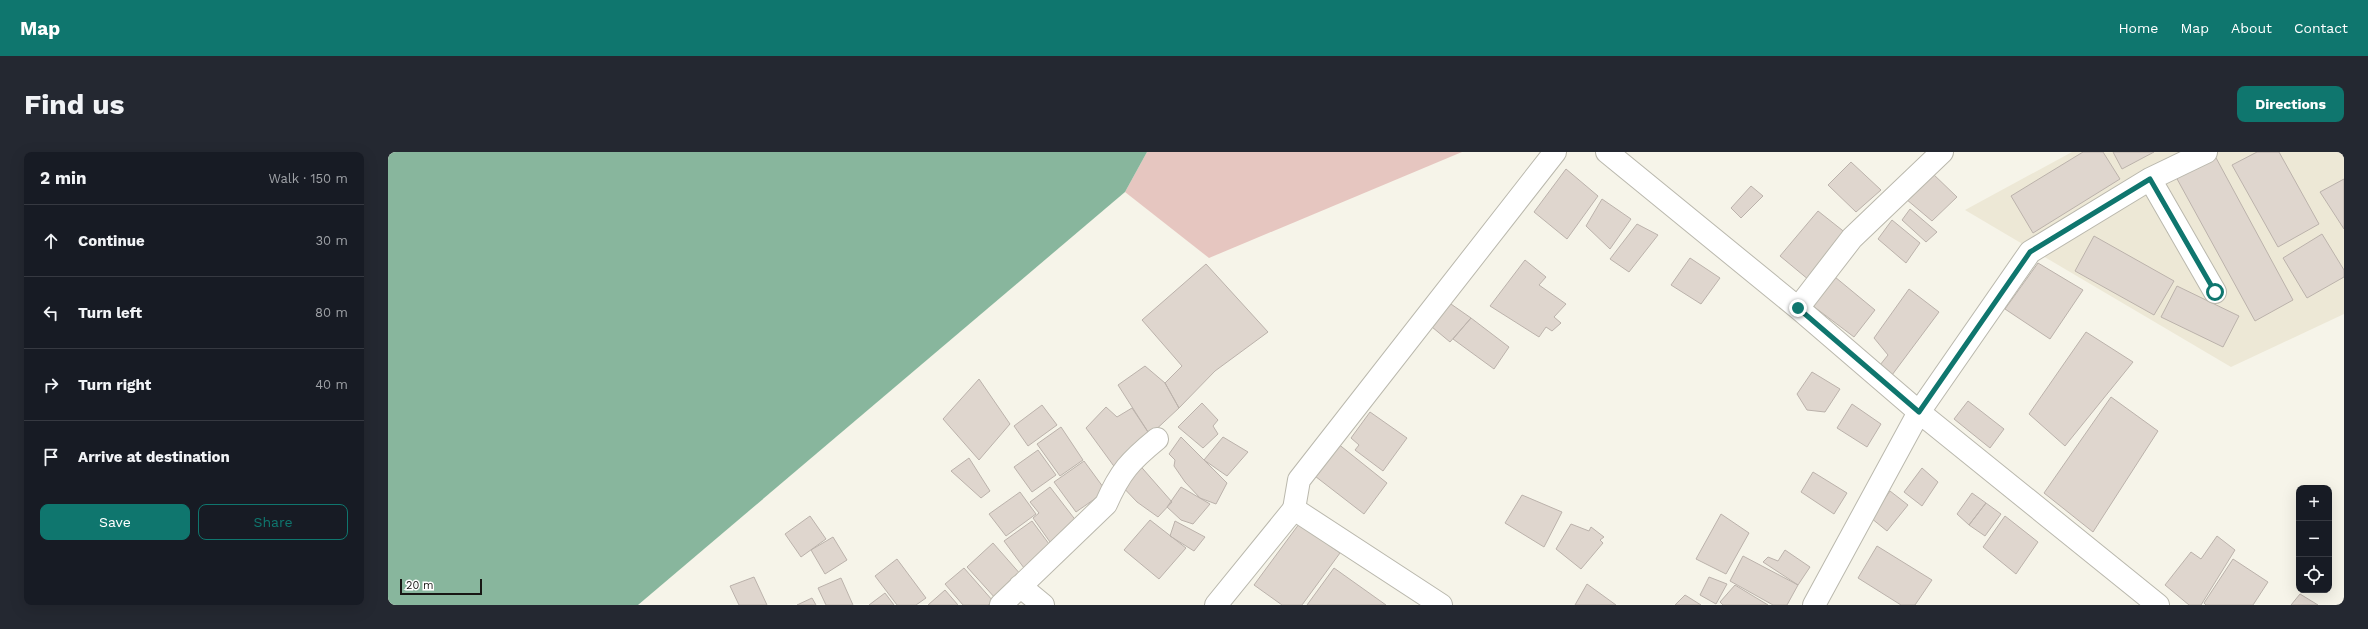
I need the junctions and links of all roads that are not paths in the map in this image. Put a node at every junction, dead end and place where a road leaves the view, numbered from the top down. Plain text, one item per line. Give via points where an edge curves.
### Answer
1 (1556, 152) edge
2 (1607, 152) edge
3 (1942, 152) edge
4 (2206, 152) edge
5 (2150, 179) junction
6 (2215, 292) dead end
7 (1798, 308) junction
8 (1919, 412) junction
9 (1157, 439) dead end
10 (1294, 509) junction
11 (1020, 586) junction
12 (1001, 605) edge
13 (1043, 605) edge
14 (1216, 605) edge
15 (1442, 605) edge
16 (1814, 605) edge
17 (2158, 605) edge

1 - 10 street via 1299,480
2 - 7 street
3 - 7 street via 1852,238
4 - 5 street
5 - 6 street
5 - 8 street via 2030,252
7 - 8 street
8 - 16 street
8 - 17 street
9 - 11 street via 1129,462 1114,483 1106,504
10 - 14 street
10 - 15 street
11 - 12 street
11 - 13 street

